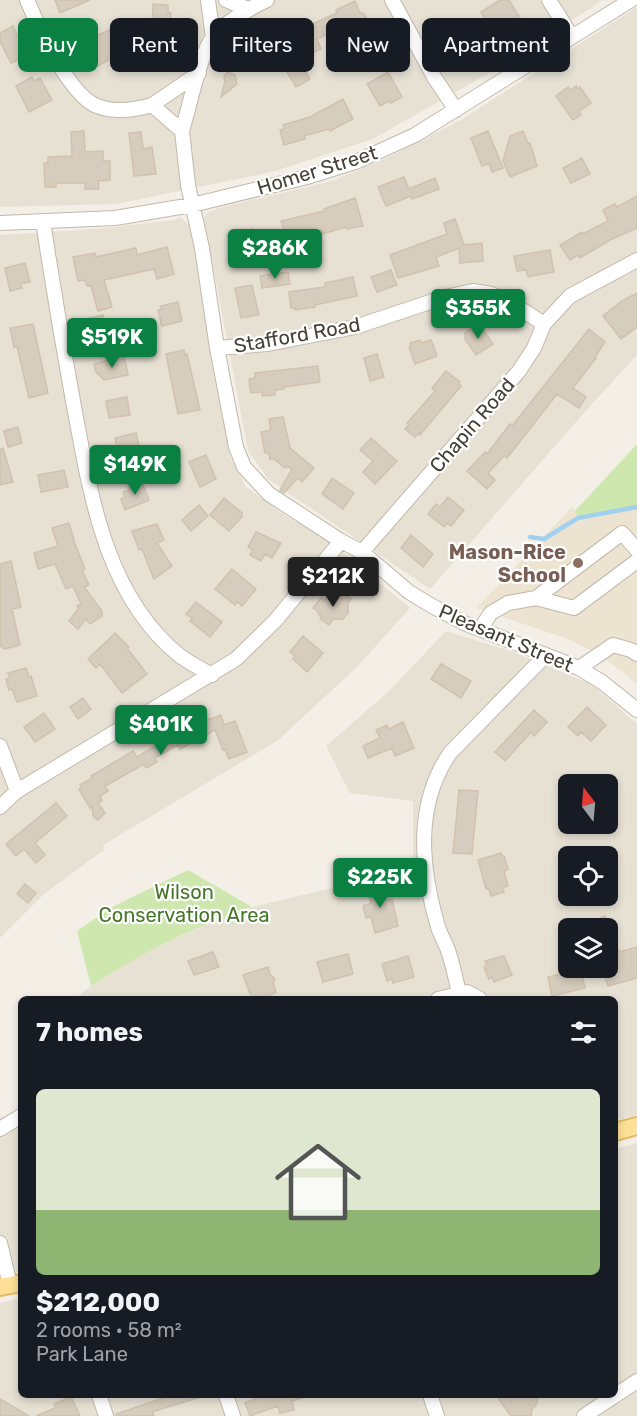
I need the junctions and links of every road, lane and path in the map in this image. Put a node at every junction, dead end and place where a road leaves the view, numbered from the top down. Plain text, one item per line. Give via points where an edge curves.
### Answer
1 (27, 0) edge
2 (208, 0) edge
3 (226, 0) edge
4 (267, 0) edge
5 (392, 0) edge
6 (549, 0) edge
7 (631, 0) edge
8 (248, 9) junction
9 (210, 18) edge
10 (237, 18) edge
11 (572, 38) junction
12 (210, 44) edge
13 (199, 73) junction
14 (152, 105) junction
15 (456, 110) junction
16 (182, 131) junction
17 (192, 205) junction
18 (43, 221) junction
19 (0, 223) edge
20 (637, 260) edge
21 (544, 324) junction
22 (217, 348) junction
23 (341, 540) junction
24 (637, 550) edge
25 (362, 552) junction
26 (637, 561) edge
27 (536, 598) junction
28 (480, 629) junction
29 (637, 654) edge
30 (546, 655) junction
31 (579, 668) junction
32 (212, 675) junction
33 (637, 710) edge
34 (0, 746) edge
35 (17, 791) junction
36 (0, 807) edge
37 (459, 993) junction
38 (448, 996) edge
39 (476, 996) edge
40 (18, 1118) edge
41 (637, 1126) edge
42 (0, 1129) edge
43 (618, 1131) edge
44 (0, 1244) edge
45 (10, 1285) edge
46 (637, 1381) edge
47 (618, 1392) edge
48 (100, 1398) edge
49 (227, 1398) edge
50 (431, 1398) edge
51 (609, 1398) edge
52 (106, 1416) edge
53 (233, 1416) edge
54 (438, 1416) edge
55 (584, 1416) edge

1 - 14 street via 64,73 81,95 114,110
2 - 9 street
3 - 8 street
4 - 8 street
5 - 15 street
6 - 11 street
7 - 11 street, Homer Street
8 - 10 street
11 - 15 street, Homer Street
12 - 13 street
13 - 14 street
13 - 16 street
14 - 16 street
15 - 17 street, Homer Street via 415,135 358,161
16 - 17 street, Pleasant Street
17 - 18 street, Homer Street via 115,218
17 - 22 street, Pleasant Street
18 - 19 street, Homer Street
18 - 32 street via 89,487 100,530 119,574 158,635 182,657
20 - 21 street, Chapin Road via 570,296
21 - 22 street, Stafford Road via 510,302 472,291 334,332
21 - 25 street, Chapin Road via 519,371
22 - 23 street, Pleasant Street via 236,447 244,467 269,494
23 - 25 street, Pleasant Street
23 - 32 street via 256,641
24 - 27 street via 622,533
25 - 28 street, Pleasant Street via 409,592
26 - 27 street via 574,608
27 - 28 street via 508,603 491,613
28 - 30 street, Pleasant Street
29 - 31 street via 613,645
30 - 31 street, Pleasant Street
30 - 37 street via 450,753 429,798 423,841 425,873
31 - 33 street, Pleasant Street
32 - 35 street
34 - 35 street
35 - 36 street
37 - 38 street
37 - 39 street
40 - 42 street
41 - 43 main road
44 - 45 street
46 - 47 street
48 - 52 street
49 - 53 street
50 - 54 street
51 - 55 street

